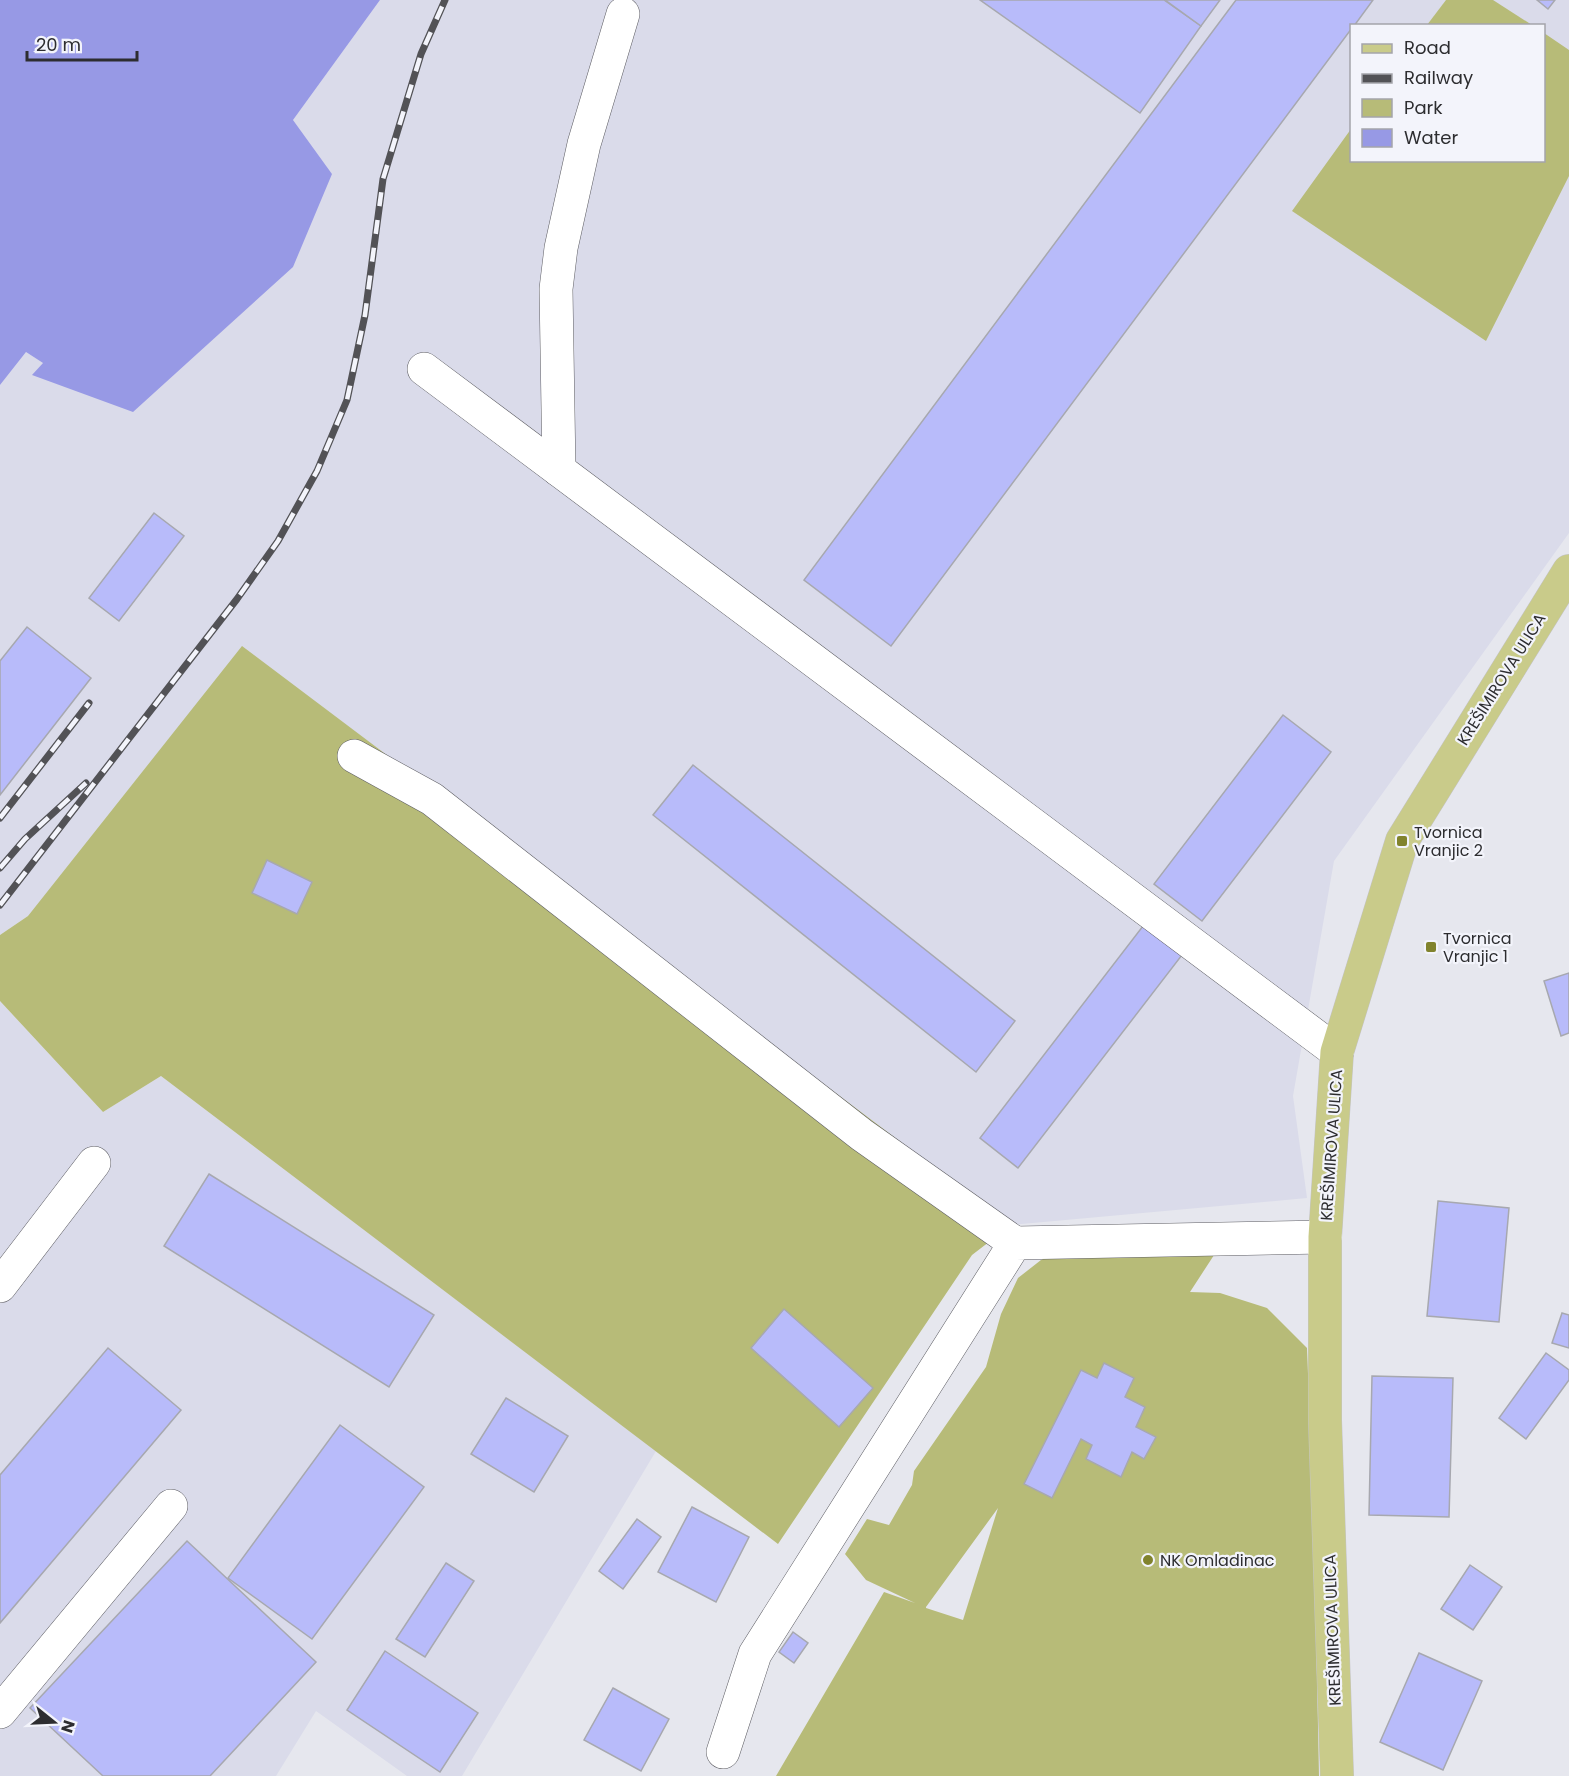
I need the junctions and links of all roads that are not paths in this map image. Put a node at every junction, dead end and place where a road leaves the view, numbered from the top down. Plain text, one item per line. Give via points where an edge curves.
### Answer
1 (623, 14) dead end
2 (424, 369) dead end
3 (559, 470) junction
4 (1569, 571) edge
5 (354, 756) dead end
6 (1337, 1052) junction
7 (94, 1163) dead end
8 (1325, 1236) junction
9 (1016, 1243) junction
10 (0, 1286) edge
11 (171, 1506) dead end
12 (0, 1712) edge
13 (723, 1752) dead end
14 (1336, 1776) edge

1 - 3 lane via 584,144 561,248 556,289
2 - 3 lane
3 - 6 lane
4 - 6 main road, KREŠIMIROVA ULICA via 1402,841
5 - 9 lane via 432,799 862,1135
6 - 8 main road, KREŠIMIROVA ULICA
7 - 10 lane
8 - 9 lane
8 - 14 main road, KREŠIMIROVA ULICA via 1325,1420
9 - 13 lane via 755,1654
11 - 12 lane

